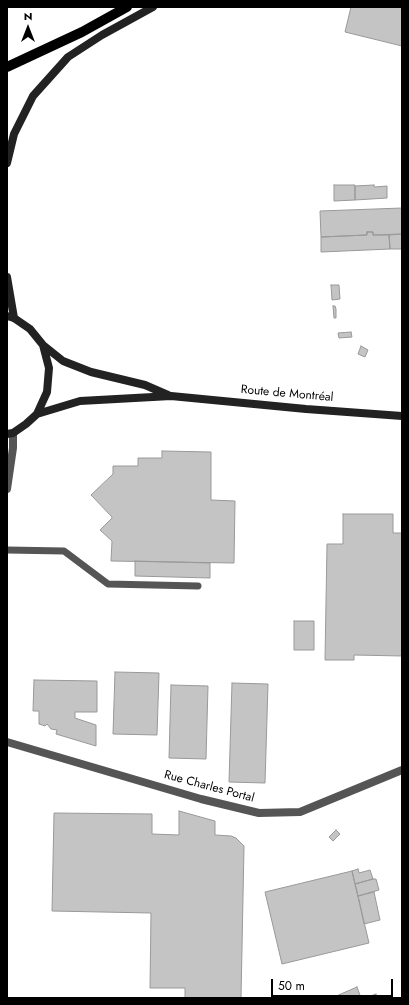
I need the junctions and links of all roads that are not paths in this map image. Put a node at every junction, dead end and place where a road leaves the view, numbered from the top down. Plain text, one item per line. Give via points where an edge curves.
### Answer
1 (127, 7) edge
2 (153, 7) edge
3 (7, 67) edge
4 (7, 163) edge
5 (7, 277) edge
6 (10, 317) edge
7 (42, 345) junction
8 (171, 396) junction
9 (37, 414) junction
10 (402, 416) edge
11 (10, 434) edge
12 (7, 489) edge
13 (7, 550) edge
14 (198, 586) dead end
15 (7, 742) edge
16 (402, 770) edge

1 - 3 main road via 82,32
2 - 4 main road via 102,35 68,58 33,96 14,134
5 - 6 main road
6 - 7 main road via 30,329
7 - 8 main road, Route de Montréal via 63,361 90,372 145,385
7 - 9 main road via 50,368 48,392
8 - 9 main road, Route de Montréal via 80,401
8 - 10 main road, Route de Montréal
9 - 11 main road
11 - 12 street via 13,448
13 - 14 lane via 64,551 108,584
15 - 16 street, Rue Charles Portal via 201,799 259,813 300,812

